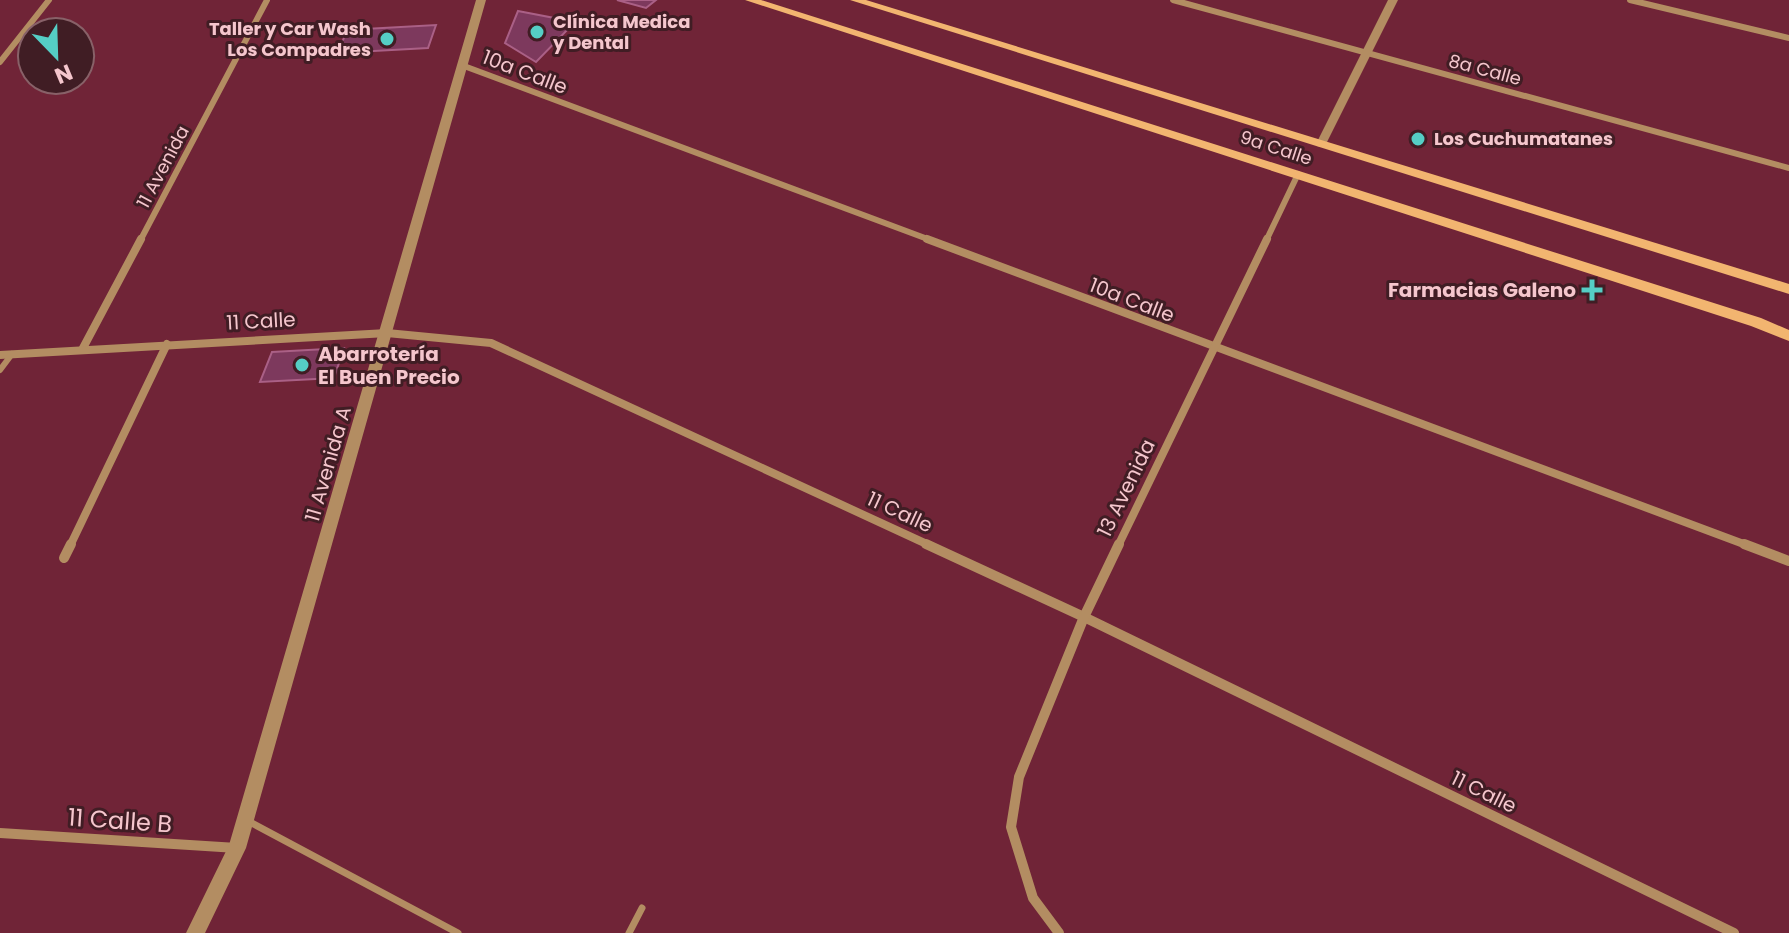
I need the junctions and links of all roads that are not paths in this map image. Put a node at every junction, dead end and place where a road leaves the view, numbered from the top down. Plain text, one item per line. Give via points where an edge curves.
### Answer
1 (49, 0) edge
2 (267, 0) edge
3 (481, 0) edge
4 (750, 0) edge
5 (855, 0) edge
6 (1173, 0) edge
7 (1393, 0) edge
8 (1630, 0) edge
9 (1789, 38) edge
10 (1367, 52) junction
11 (0, 62) edge
12 (464, 66) junction
13 (1321, 144) junction
14 (1789, 168) edge
15 (1298, 174) junction
16 (1789, 289) edge
17 (387, 333) junction
18 (1789, 336) edge
19 (167, 344) junction
20 (83, 348) junction
21 (1214, 348) junction
22 (13, 354) junction
23 (0, 355) edge
24 (0, 370) edge
25 (64, 558) dead end
26 (1789, 561) edge
27 (1084, 617) junction
28 (245, 820) junction
29 (0, 833) edge
30 (237, 848) junction
31 (642, 908) dead end
32 (195, 933) edge
33 (458, 933) edge
34 (629, 933) edge
35 (1059, 933) edge
36 (1734, 933) edge

1 - 11 street
2 - 20 street, 11 Avenida
3 - 12 street, 11 Avenida A
4 - 15 main road, 9a Calle
5 - 13 main road, 9a Calle
6 - 10 street, 8a Calle
7 - 10 street
8 - 9 street
10 - 13 street
10 - 14 street, 8a Calle
12 - 17 street, 11 Avenida A
12 - 21 street, 10a Calle
13 - 16 main road, 9a Calle
15 - 18 main road, 9a Calle
15 - 21 street, 13 Avenida
17 - 19 street, 11 Calle
17 - 27 street, 11 Calle via 491,343
17 - 28 street, 11 Avenida A
19 - 20 street, 11 Calle
19 - 25 street
20 - 22 street, 11 Calle
21 - 26 street, 10a Calle
21 - 27 street, 13 Avenida
22 - 23 street, 11 Calle
22 - 24 lane
27 - 35 street, 13 Avenida via 1019,777 1011,827 1033,898
27 - 36 street, 11 Calle
28 - 30 street, 11 Avenida A
28 - 33 lane
29 - 30 street, 11 Calle B
30 - 32 street, 11 Avenida A
31 - 34 lane

